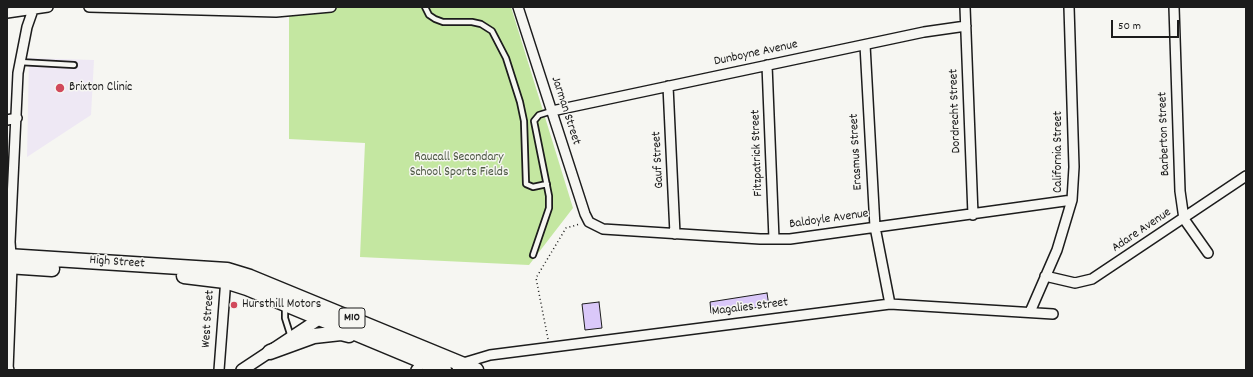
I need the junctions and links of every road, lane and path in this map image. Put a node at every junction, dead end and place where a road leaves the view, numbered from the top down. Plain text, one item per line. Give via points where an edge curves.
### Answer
1 (48, 7) edge
2 (88, 7) edge
3 (331, 7) edge
4 (425, 7) edge
5 (518, 7) edge
6 (965, 7) edge
7 (1069, 7) edge
8 (1174, 7) edge
9 (34, 8) edge
10 (7, 13) edge
11 (966, 26) junction
12 (864, 45) junction
13 (19, 62) junction
14 (74, 65) dead end
15 (767, 65) junction
16 (668, 86) junction
17 (552, 111) junction
18 (17, 118) junction
19 (7, 120) edge
20 (1246, 176) edge
21 (547, 184) junction
22 (1072, 200) junction
23 (973, 215) junction
24 (1184, 218) junction
25 (589, 222) junction
26 (874, 227) junction
27 (675, 234) junction
28 (774, 240) junction
29 (1208, 253) dead end
30 (533, 255) dead end
31 (9, 261) edge
32 (226, 276) junction
33 (1045, 276) junction
34 (288, 298) junction
35 (890, 304) junction
36 (332, 310) junction
37 (1030, 312) junction
38 (1053, 314) dead end
39 (320, 318) junction
40 (291, 337) junction
41 (388, 346) junction
42 (550, 347) junction
43 (270, 352) junction
44 (423, 360) edge
45 (459, 367) edge
46 (8, 370) edge
47 (219, 370) edge
48 (242, 370) edge
49 (444, 370) edge
50 (476, 370) edge

1 - 9 street
2 - 3 street via 281,12
4 - 21 lane via 429,15 443,22 472,22 492,31 506,58 520,102 524,121 526,184 533,187
5 - 17 street, Jarman Street
6 - 11 street, Dordrecht Street
7 - 22 street, California Street via 1074,167
8 - 24 street, Barberton Street via 1180,191
9 - 10 street
9 - 13 street
11 - 12 street, Dunboyne Avenue
11 - 23 street, Dordrecht Street
12 - 15 street, Dunboyne Avenue
12 - 26 street, Erasmus Street
13 - 14 lane
13 - 18 street
15 - 16 street, Dunboyne Avenue
15 - 28 street, Fitzpatrick Street
16 - 17 street, Dunboyne Avenue
16 - 27 street, Gauf Street
17 - 21 lane via 539,115 534,121
17 - 25 street, Jarman Street via 577,193
18 - 19 street
18 - 31 street
20 - 24 street, Adare Avenue
21 - 30 lane via 549,208
22 - 23 street, Baldoyle Avenue
22 - 33 street, California Street via 1057,250
23 - 26 street, Baldoyle Avenue
24 - 29 street, Barberton Street
24 - 33 street, Adare Avenue via 1092,279 1075,282
25 - 27 street, Baldoyle Avenue via 610,230
25 - 42 path via 566,228 536,278
26 - 28 street, Baldoyle Avenue
26 - 35 street, Erasmus Street
27 - 28 street, Baldoyle Avenue
31 - 32 main road, High Street / M10
31 - 46 street
32 - 34 main road, M10 via 250,277
32 - 47 street, West Street
33 - 37 street, California Street
34 - 36 main road, M10
34 - 39 main road, M10
34 - 40 lane via 285,318
35 - 37 street, Magalies Street
35 - 42 street, Magalies Street
36 - 39 street
36 - 44 main road, M10
37 - 38 street, Magalies Street
39 - 40 street
39 - 41 main road, M10
40 - 43 street
41 - 43 main road via 341,333 328,333
41 - 44 main road, M10
42 - 45 street, Magalies Street via 481,356
43 - 48 street
44 - 45 main road, M10
44 - 49 main road, M10
45 - 50 main road, M10

